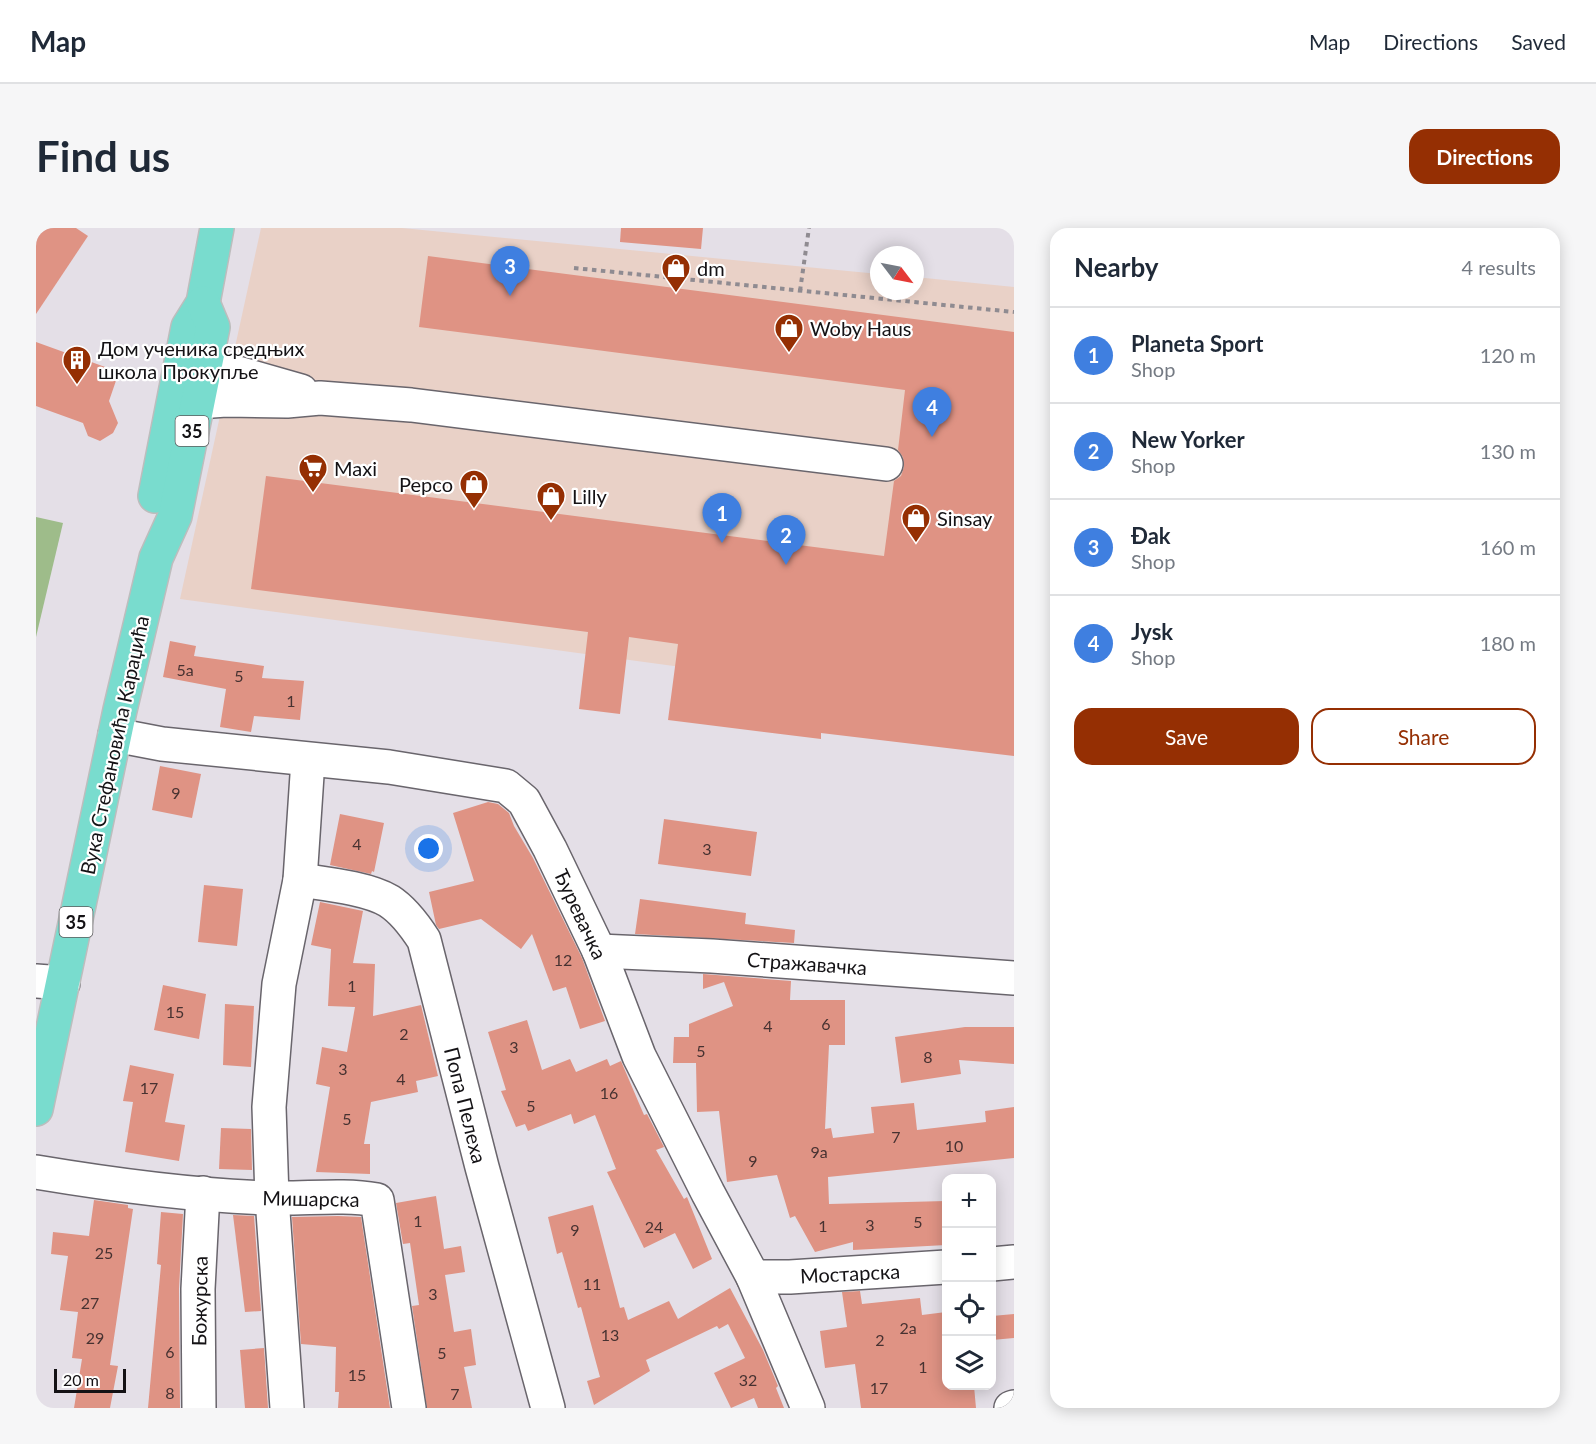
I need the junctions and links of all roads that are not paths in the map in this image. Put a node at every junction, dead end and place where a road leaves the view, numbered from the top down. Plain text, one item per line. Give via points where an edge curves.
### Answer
1 (216, 228) edge
2 (204, 303) junction
3 (206, 364) junction
4 (320, 398) junction
5 (198, 402) junction
6 (886, 464) dead end
7 (156, 558) junction
8 (115, 735) junction
9 (308, 760) junction
10 (300, 880) junction
11 (599, 951) junction
12 (1014, 978) edge
13 (50, 982) edge
14 (36, 1109) edge
15 (36, 1172) edge
16 (203, 1193) junction
17 (272, 1198) junction
18 (1014, 1262) edge
19 (996, 1264) edge
20 (942, 1267) edge
21 (753, 1277) junction
22 (199, 1408) edge
23 (287, 1408) edge
24 (409, 1408) edge
25 (548, 1408) edge
26 (808, 1408) edge

1 - 2 main road, Вука Стефановића Караџића / 35
2 - 3 main road, Вука Стефановића Караџића / 35 via 213,327
2 - 7 main road, Вука Стефановића Караџића / 35 via 188,327 173,398 152,513
3 - 4 street via 287,385
3 - 5 main road, Вука Стефановића Караџића / 35
4 - 5 street
4 - 6 street via 411,405
5 - 7 main road, Вука Стефановића Караџића / 35 via 175,516
7 - 8 main road, Вука Стефановића Караџића / 35
8 - 9 street, Ђуревачка
8 - 13 main road, Вука Стефановића Караџића / 35
9 - 10 street
9 - 11 street, Ђуревачка via 388,767 506,786 524,801
10 - 17 street via 279,984 269,1107
10 - 25 street, Попа Пелеха via 354,889 389,901 414,924 424,940
11 - 12 street, Стражавачка
11 - 21 street, Ђуревачка via 639,1056
13 - 14 main road, Вука Стефановића Караџића / 35
15 - 16 street, Мишарска
16 - 17 street, Мишарска
16 - 22 street, Божурска via 198,1289
17 - 23 street
17 - 24 street, Мишарска via 377,1200
18 - 19 street
20 - 21 street, Мостарска
21 - 26 street, Ђуревачка

